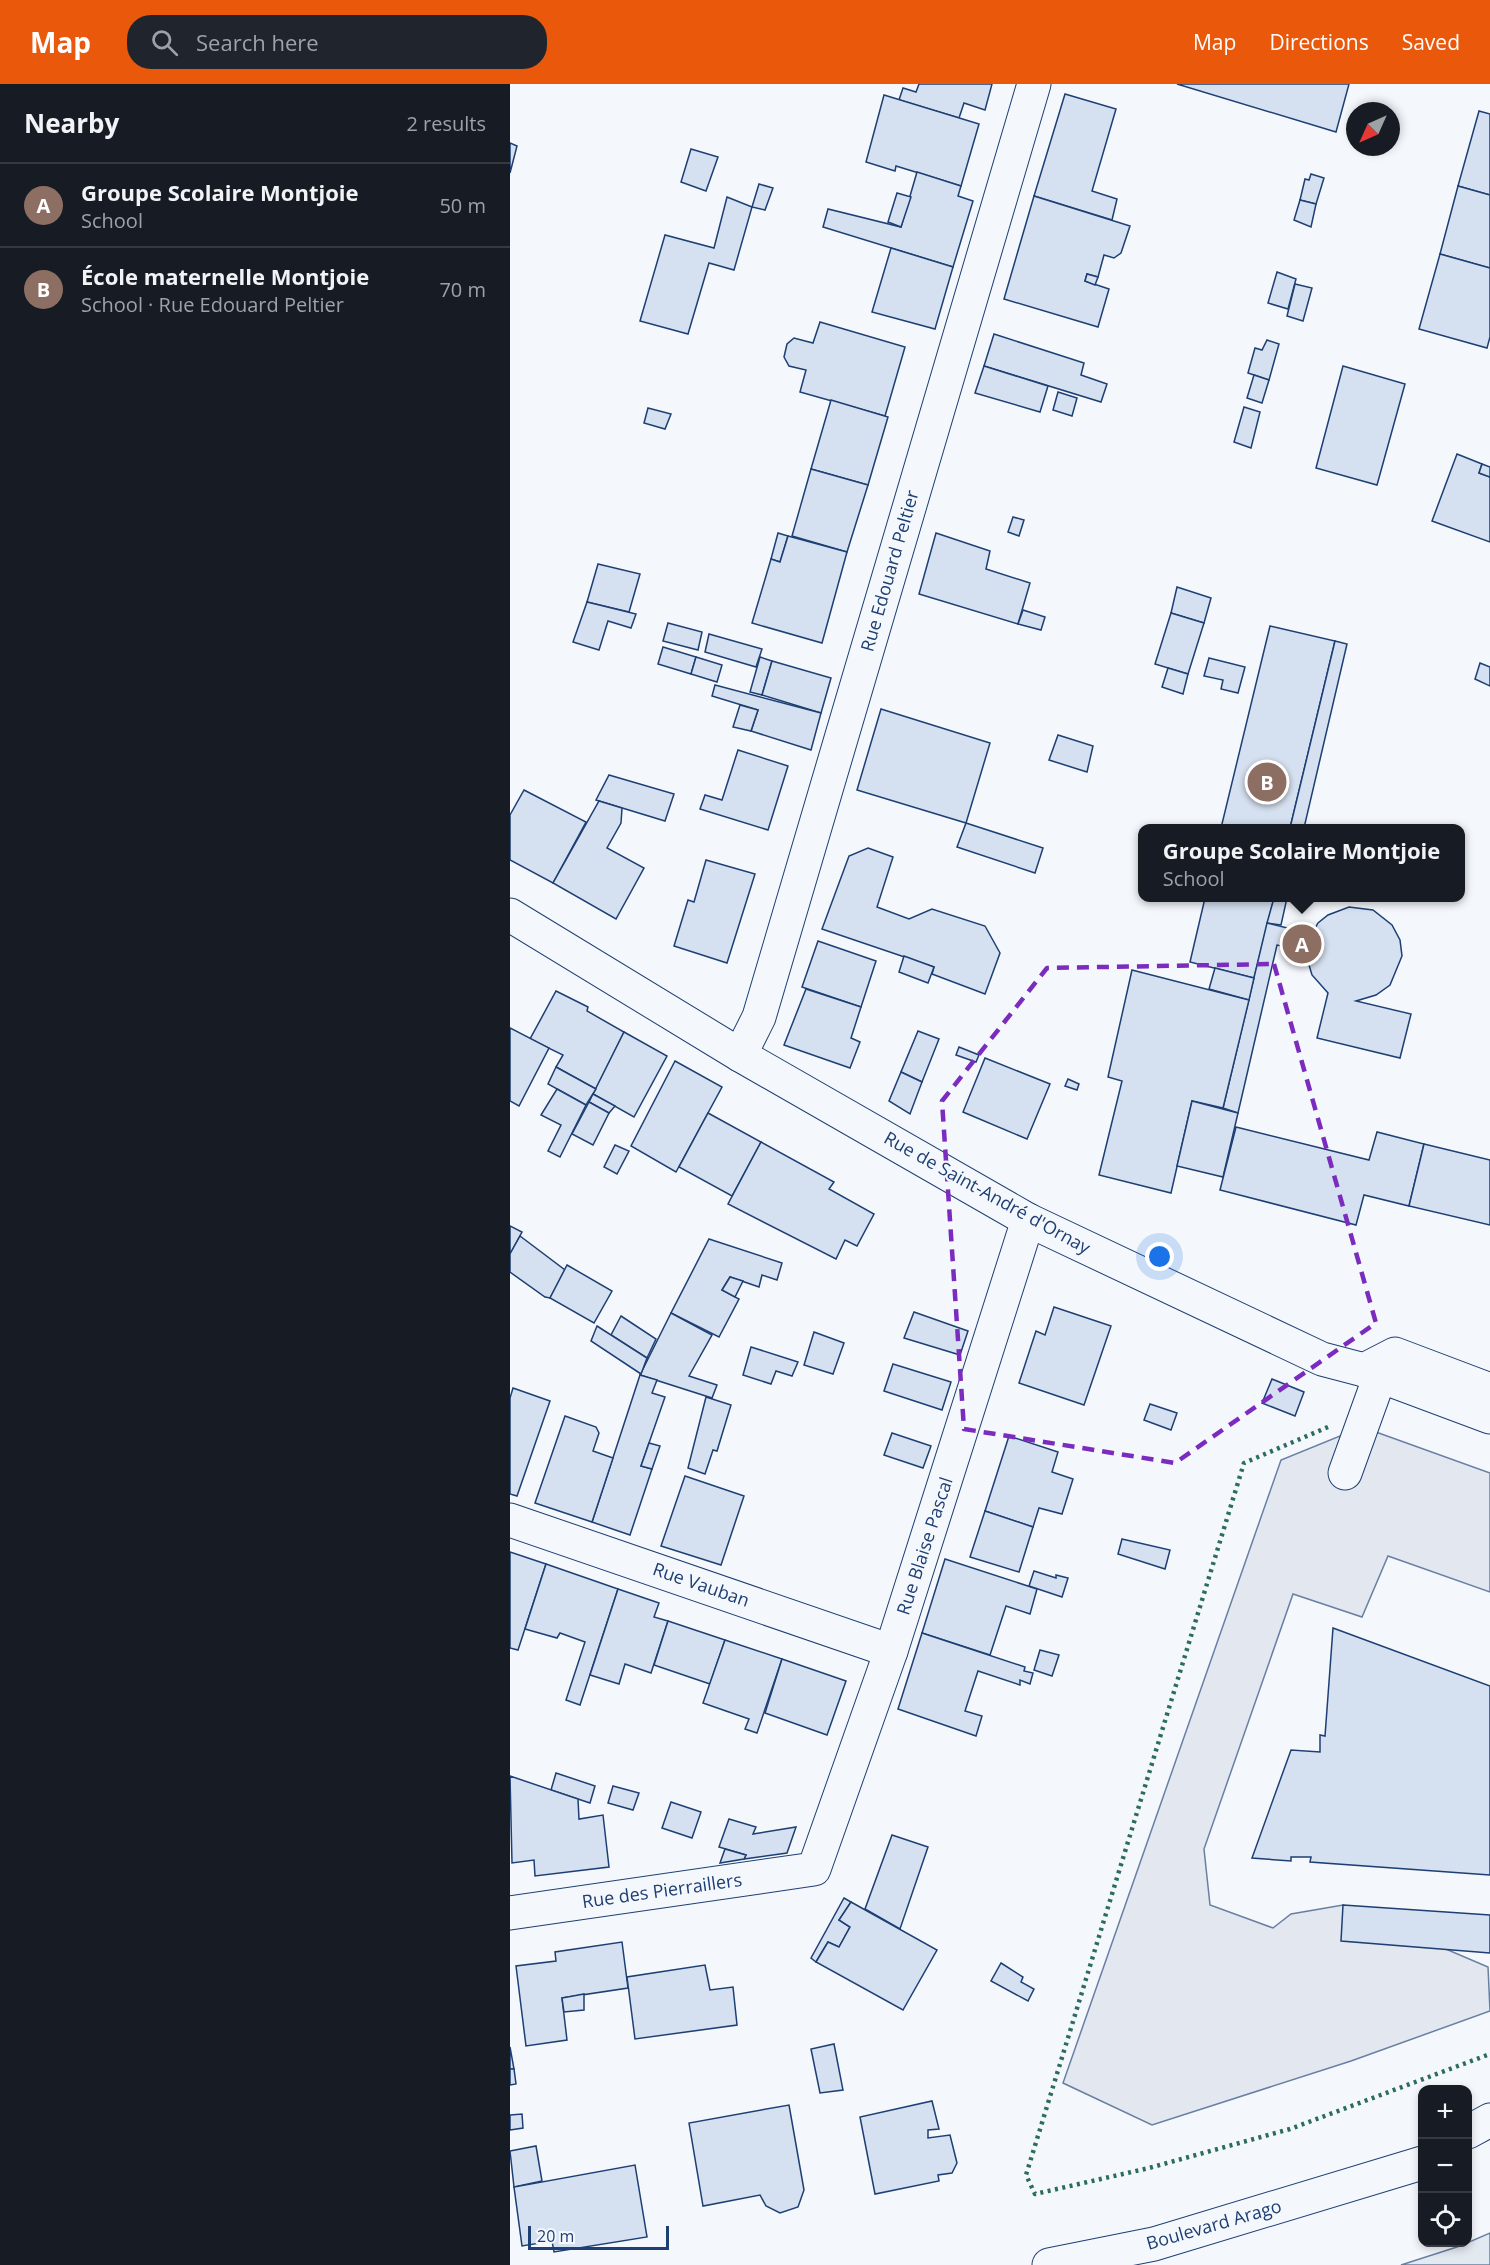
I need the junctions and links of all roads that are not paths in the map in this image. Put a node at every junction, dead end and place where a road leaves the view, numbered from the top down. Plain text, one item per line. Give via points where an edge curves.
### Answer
1 (1034, 84) edge
2 (510, 915) edge
3 (740, 1055) junction
4 (1028, 1220) junction
5 (1372, 1373) junction
6 (1490, 1390) edge
7 (1490, 1417) edge
8 (1345, 1473) dead end
9 (510, 1520) edge
10 (891, 1650) junction
11 (814, 1869) joint
12 (510, 1913) edge
13 (1490, 2120) edge
14 (1472, 2129) edge
15 (1490, 2143) edge
16 (1472, 2148) edge
17 (1418, 2156) edge
18 (1418, 2164) edge
19 (1377, 2176) junction
20 (1049, 2265) edge

1 - 3 street, Rue Edouard Peltier via 759,1017
2 - 3 street, Rue de Saint-André d'Ornay
3 - 4 street, Rue de Saint-André d'Ornay
4 - 5 street, Rue de Saint-André d'Ornay via 1322,1359
4 - 10 street, Rue Blaise Pascal
5 - 6 street via 1395,1354
5 - 7 street, Rue de Saint-André d'Ornay
5 - 8 street
9 - 10 street, Rue Vauban
10 - 11 street, Rue Blaise Pascal
11 - 12 street, Rue des Pierraillers
13 - 14 street
15 - 16 street
17 - 19 street, Boulevard Arago
18 - 19 street, Boulevard Arago
19 - 20 street, Boulevard Arago via 1154,2244

